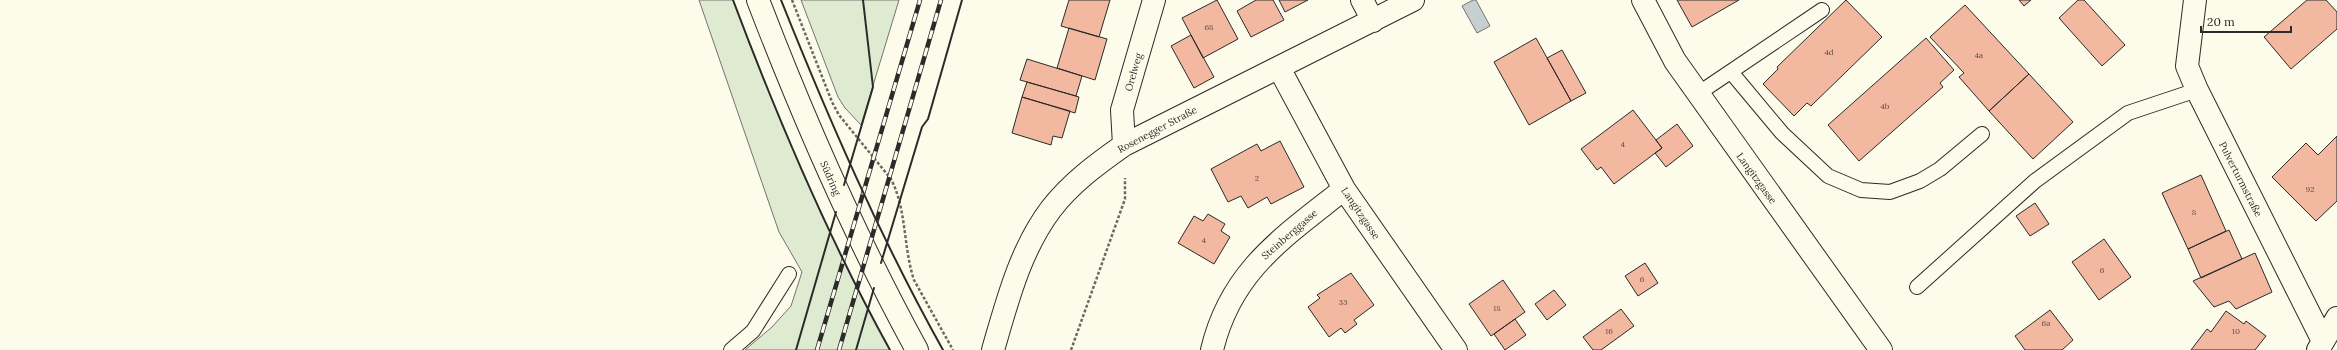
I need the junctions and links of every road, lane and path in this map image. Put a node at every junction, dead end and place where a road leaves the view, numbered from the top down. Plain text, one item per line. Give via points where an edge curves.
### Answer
1 (758, 0) edge
2 (792, 0) edge
3 (1154, 0) edge
4 (1362, 0) edge
5 (1413, 0) edge
6 (1642, 0) edge
7 (2195, 0) edge
8 (1822, 10) dead end
9 (1373, 20) junction
10 (1279, 68) junction
11 (1731, 72) junction
12 (2197, 90) junction
13 (1699, 94) junction
14 (1982, 134) dead end
15 (1124, 145) junction
16 (1344, 189) junction
17 (789, 274) dead end
18 (1917, 287) dead end
19 (2337, 318) edge
20 (2320, 345) edge
21 (731, 350) edge
22 (917, 350) edge
23 (953, 350) edge
24 (993, 350) edge
25 (1071, 350) edge
26 (1212, 350) edge
27 (1456, 350) edge
28 (1881, 350) edge

1 - 22 street, Südring via 792,89 834,184 887,295
2 - 23 path via 839,115 891,179 902,208 907,257 912,274
3 - 15 street, Orelweg via 1122,110
4 - 9 street
5 - 9 street, Rosenegger Straße
6 - 13 street, Langitzgasse via 1675,61
7 - 12 street, Pulverturmstraße via 2187,66
8 - 11 lane
9 - 10 street, Rosenegger Straße
10 - 15 street, Rosenegger Straße
10 - 16 street, Langitzgasse
11 - 13 lane
11 - 14 lane via 1782,133 1828,176 1861,190 1890,192 1920,182
12 - 18 lane via 2128,113 2035,181
12 - 20 street, Pulverturmstraße
13 - 28 street, Langitzgasse
15 - 24 street, Rosenegger Straße via 1092,167 1070,188 1038,228 1022,261
15 - 25 path via 1126,199
16 - 26 street, Steinberggasse via 1268,250 1249,271 1236,289
16 - 27 street, Langitzgasse
17 - 21 lane via 753,331
19 - 20 street

